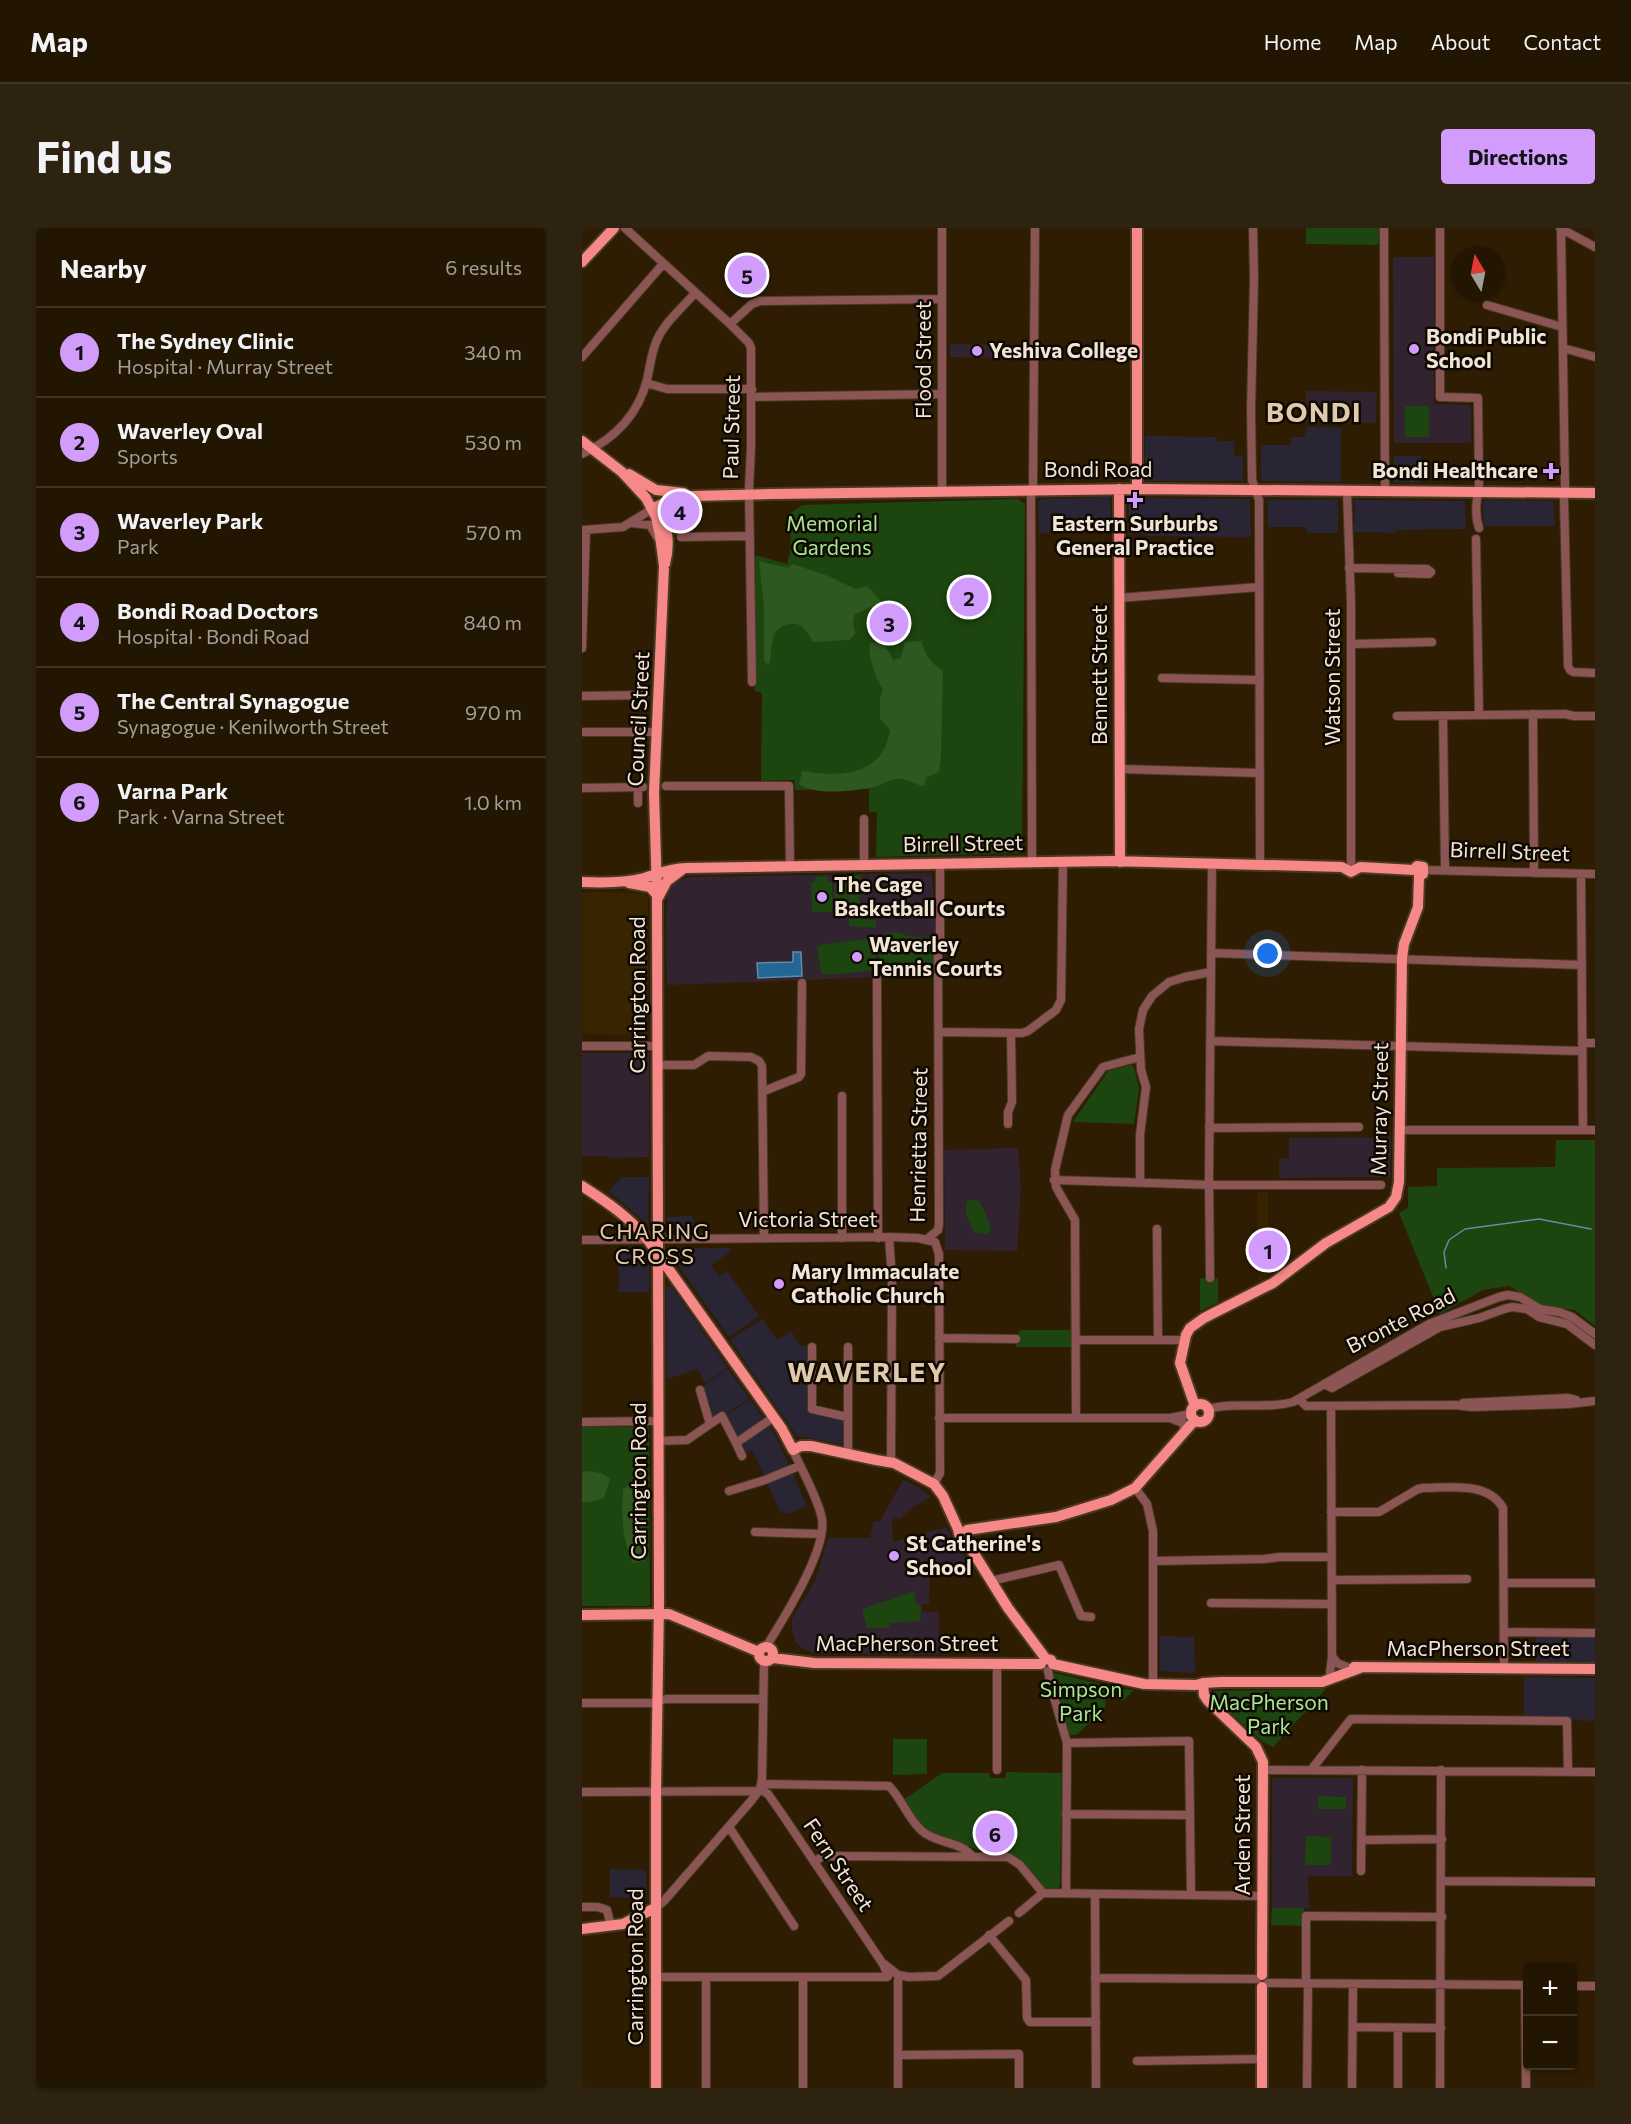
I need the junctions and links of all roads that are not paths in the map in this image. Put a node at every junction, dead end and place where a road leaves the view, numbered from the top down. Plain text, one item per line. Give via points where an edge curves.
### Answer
1 (608, 228) edge
2 (614, 228) edge
3 (625, 228) edge
4 (942, 228) edge
5 (1035, 228) edge
6 (1137, 228) edge
7 (1252, 228) edge
8 (1384, 228) edge
9 (1440, 228) edge
10 (1561, 228) edge
11 (1595, 247) edge
12 (582, 255) edge
13 (582, 262) edge
14 (663, 264) junction
15 (695, 293) junction
16 (942, 299) junction
17 (1487, 305) dead end
18 (730, 324) junction
19 (1562, 327) junction
20 (1563, 348) junction
21 (582, 357) edge
22 (1595, 357) edge
23 (646, 383) junction
24 (751, 393) junction
25 (942, 394) junction
26 (582, 441) edge
27 (587, 451) edge
28 (626, 473) junction
29 (1119, 489) junction
30 (1137, 489) junction
31 (1033, 490) junction
32 (1256, 490) junction
33 (942, 491) junction
34 (1347, 491) junction
35 (1385, 491) junction
36 (1478, 492) junction
37 (1565, 493) junction
38 (1595, 493) edge
39 (749, 495) junction
40 (699, 496) junction
41 (674, 499) junction
42 (656, 506) junction
43 (631, 523) junction
44 (1479, 528) dead end
45 (584, 530) edge
46 (750, 536) junction
47 (681, 537) dead end
48 (1476, 539) dead end
49 (665, 548) junction
50 (1349, 568) junction
51 (1397, 569) dead end
52 (1259, 588) junction
53 (1119, 598) junction
54 (582, 610) edge
55 (1432, 642) dead end
56 (1352, 644) junction
57 (582, 648) edge
58 (1595, 673) edge
59 (1162, 678) dead end
60 (1260, 680) junction
61 (752, 682) dead end
62 (645, 695) dead end
63 (582, 696) edge
64 (1479, 714) junction
65 (1533, 714) junction
66 (1397, 716) dead end
67 (1443, 716) junction
68 (1595, 716) edge
69 (583, 732) edge
70 (656, 732) junction
71 (1120, 770) junction
72 (1260, 773) junction
73 (666, 786) dead end
74 (582, 788) edge
75 (638, 803) dead end
76 (864, 819) dead end
77 (1063, 862) junction
78 (1120, 862) junction
79 (1032, 863) junction
80 (940, 864) junction
81 (1212, 864) junction
82 (1260, 865) junction
83 (864, 866) junction
84 (1351, 866) junction
85 (686, 867) junction
86 (790, 867) junction
87 (1444, 870) junction
88 (1419, 872) junction
89 (656, 873) junction
90 (1534, 873) junction
91 (1581, 874) junction
92 (1595, 874) edge
93 (625, 881) junction
94 (582, 882) edge
95 (657, 898) junction
96 (1212, 953) junction
97 (1401, 958) junction
98 (1582, 965) junction
99 (1211, 972) junction
100 (877, 979) dead end
101 (802, 983) dead end
102 (939, 1032) junction
103 (1011, 1033) junction
104 (1210, 1041) junction
105 (1595, 1043) edge
106 (582, 1046) edge
107 (657, 1046) junction
108 (1400, 1046) junction
109 (1582, 1047) junction
110 (1140, 1057) junction
111 (657, 1065) junction
112 (764, 1090) junction
113 (842, 1095) dead end
114 (1008, 1124) dead end
115 (1359, 1127) dead end
116 (1209, 1128) junction
117 (1400, 1130) junction
118 (1583, 1130) junction
119 (1595, 1130) edge
120 (1054, 1180) junction
121 (1140, 1182) junction
122 (1210, 1185) junction
123 (1381, 1185) dead end
124 (582, 1186) edge
125 (1157, 1229) dead end
126 (889, 1237) junction
127 (764, 1238) junction
128 (842, 1238) junction
129 (878, 1238) junction
130 (927, 1239) junction
131 (582, 1240) edge
132 (653, 1240) junction
133 (657, 1252) junction
134 (1210, 1278) dead end
135 (677, 1279) junction
136 (658, 1287) junction
137 (1595, 1334) edge
138 (939, 1338) junction
139 (1016, 1339) dead end
140 (1158, 1339) junction
141 (1076, 1340) junction
142 (1185, 1340) junction
143 (1595, 1345) edge
144 (812, 1347) dead end
145 (848, 1347) dead end
146 (1324, 1384) junction
147 (700, 1390) dead end
148 (1299, 1399) junction
149 (1595, 1401) edge
150 (1331, 1407) junction
151 (1208, 1409) junction
152 (1194, 1413) junction
153 (774, 1417) junction
154 (847, 1418) junction
155 (939, 1418) junction
156 (1076, 1418) junction
157 (1170, 1418) junction
158 (658, 1421) junction
159 (582, 1422) edge
160 (710, 1424) junction
161 (1185, 1432) junction
162 (658, 1441) junction
163 (736, 1443) junction
164 (793, 1450) junction
165 (848, 1454) junction
166 (742, 1456) dead end
167 (876, 1460) junction
168 (891, 1461) junction
169 (800, 1466) junction
170 (934, 1484) junction
171 (1135, 1488) junction
172 (729, 1491) dead end
173 (946, 1504) junction
174 (1331, 1512) junction
175 (755, 1532) dead end
176 (963, 1532) junction
177 (821, 1534) junction
178 (1331, 1557) junction
179 (1153, 1561) junction
180 (1467, 1579) dead end
181 (1332, 1580) junction
182 (991, 1581) junction
183 (1504, 1583) junction
184 (1595, 1583) edge
185 (1211, 1604) dead end
186 (1332, 1604) junction
187 (659, 1614) junction
188 (582, 1615) edge
189 (1091, 1617) dead end
190 (1504, 1632) junction
191 (1595, 1633) edge
192 (766, 1654) junction
193 (1332, 1656) junction
194 (997, 1664) junction
195 (1047, 1664) junction
196 (1347, 1667) junction
197 (1360, 1668) junction
198 (1504, 1669) junction
199 (1595, 1669) edge
200 (1332, 1676) junction
201 (1153, 1680) junction
202 (1135, 1682) junction
203 (1203, 1683) junction
204 (762, 1699) junction
205 (657, 1701) junction
206 (582, 1703) edge
207 (1068, 1743) junction
208 (997, 1770) dead end
209 (1263, 1770) junction
210 (1311, 1770) junction
211 (1362, 1770) junction
212 (1442, 1770) junction
213 (1568, 1771) junction
214 (1595, 1772) edge
215 (760, 1788) junction
216 (582, 1792) edge
217 (656, 1792) junction
218 (1066, 1814) junction
219 (1189, 1815) junction
220 (729, 1827) junction
221 (1442, 1839) junction
222 (1361, 1840) junction
223 (972, 1856) junction
224 (814, 1862) junction
225 (1361, 1871) dead end
226 (1442, 1881) junction
227 (655, 1882) junction
228 (1595, 1882) edge
229 (672, 1892) junction
230 (1043, 1893) junction
231 (1066, 1894) junction
232 (1095, 1894) junction
233 (1191, 1895) junction
234 (1263, 1896) junction
235 (582, 1907) edge
236 (656, 1908) junction
237 (1019, 1913) dead end
238 (1442, 1917) junction
239 (1009, 1921) dead end
240 (611, 1926) junction
241 (794, 1926) dead end
242 (582, 1929) edge
243 (989, 1935) junction
244 (656, 1977) junction
245 (706, 1977) junction
246 (803, 1977) junction
247 (1095, 1978) junction
248 (893, 1979) junction
249 (1262, 1981) junction
250 (1307, 1983) junction
251 (1353, 1984) junction
252 (1442, 1984) junction
253 (1523, 1985) edge
254 (1577, 1986) edge
255 (1595, 1986) edge
256 (1526, 2016) edge
257 (1096, 2022) junction
258 (1353, 2027) junction
259 (1398, 2028) junction
260 (1441, 2028) junction
261 (899, 2055) junction
262 (1262, 2059) junction
263 (1137, 2061) dead end
264 (1352, 2087) edge
265 (656, 2088) edge
266 (706, 2088) edge
267 (803, 2088) edge
268 (898, 2088) edge
269 (1019, 2088) edge
270 (1096, 2088) edge
271 (1263, 2088) edge
272 (1307, 2088) edge
273 (1398, 2088) edge
274 (1440, 2088) edge
275 (1526, 2088) edge

1 - 12 main road
2 - 13 main road
3 - 14 street, Paul Street
4 - 16 street, Flood Street
5 - 31 street
6 - 30 main road
7 - 32 street via 1252,480
8 - 35 street
9 - 36 street via 1440,398 1478,398
10 - 11 street
10 - 19 street
14 - 15 street, Paul Street
14 - 21 street
15 - 18 street, Paul Street
15 - 23 street via 657,339
16 - 18 street via 760,301
16 - 25 street, Flood Street
17 - 19 street
18 - 24 street, Paul Street via 751,348
19 - 20 street
20 - 22 street
20 - 37 street
23 - 24 street via 667,389
23 - 27 street via 637,406 621,428 601,446
24 - 25 street
24 - 39 street, Paul Street
25 - 33 street, Flood Street
26 - 27 main road
27 - 28 main road
28 - 40 main road via 656,490
28 - 42 main road via 651,495
29 - 30 main road, Bondi Road
29 - 31 main road, Bondi Road
29 - 53 main road, Bennett Street
30 - 32 main road, Bondi Road
31 - 33 main road, Bondi Road
31 - 79 street
32 - 34 main road, Bondi Road
32 - 52 street
33 - 39 main road, Bondi Road
34 - 35 main road, Bondi Road
34 - 50 street, Watson Street
35 - 36 main road, Bondi Road
36 - 37 main road, Bondi Road
36 - 44 street
37 - 38 main road, Bondi Road
37 - 58 street via 1568,666 1573,672
39 - 40 main road, Bondi Road
39 - 46 street, Paul Street
40 - 41 main road, Bondi Road
41 - 42 main road, Bondi Road
41 - 49 main road via 669,509 671,540
42 - 43 street
42 - 49 main road, Council Street via 665,524
43 - 45 street
43 - 49 street via 650,525
45 - 54 street
46 - 47 street
46 - 61 street, Paul Street
48 - 64 street
49 - 70 main road, Council Street
50 - 51 street
50 - 56 street, Watson Street
52 - 53 street
52 - 60 street
53 - 71 main road, Bennett Street
54 - 57 street
55 - 56 street
56 - 84 street, Watson Street
59 - 60 street
60 - 72 street
62 - 63 street
64 - 65 street
64 - 67 street
65 - 68 street
65 - 90 street
66 - 67 street
67 - 87 street
69 - 70 street
70 - 89 main road, Council Street
71 - 72 street
71 - 78 main road, Bennett Street
72 - 82 street
73 - 86 street via 789,786
74 - 75 street via 641,787
76 - 83 street
77 - 78 main road, Birrell Street
77 - 79 main road, Birrell Street
77 - 103 street via 1061,1000 1056,1010 1028,1031
78 - 81 main road, Birrell Street
79 - 80 main road, Birrell Street
80 - 83 main road, Birrell Street
80 - 102 street, Henrietta Street
81 - 82 main road, Birrell Street
81 - 96 street
82 - 84 main road, Birrell Street
83 - 86 main road, Birrell Street
84 - 88 main road, Birrell Street
85 - 86 main road, Birrell Street
85 - 89 main road, Birrell Street
85 - 95 main road via 667,881
87 - 88 street, Birrell Street
87 - 90 street, Birrell Street
88 - 97 main road, Murray Street via 1418,907
89 - 93 main road, Birrell Street
89 - 95 main road, Carrington Road
90 - 91 street, Birrell Street
91 - 92 street, Birrell Street
91 - 98 street
93 - 94 main road, Birrell Street
93 - 95 main road via 650,888
95 - 107 main road, Carrington Road
96 - 97 street
96 - 99 street
97 - 98 street
97 - 108 main road, Murray Street
98 - 109 street
99 - 104 street
99 - 110 street via 1175,980 1152,996 1139,1023
100 - 129 street
101 - 112 street via 801,1074
102 - 103 street
102 - 130 street, Henrietta Street via 939,1224
103 - 114 street via 1012,1102
104 - 108 street
104 - 116 street
105 - 109 street
106 - 107 street
107 - 111 main road, Carrington Road
108 - 109 street
108 - 117 main road, Murray Street
109 - 118 street
110 - 120 street via 1104,1066 1068,1114
110 - 121 street via 1146,1087
111 - 112 street via 694,1065 708,1056 751,1057 762,1066
111 - 132 main road, Carrington Road
112 - 127 street
113 - 128 street
115 - 116 street
116 - 122 street
117 - 118 street
117 - 142 main road, Murray Street via 1398,1190 1392,1204 1326,1243 1273,1283 1198,1322
118 - 119 street
120 - 121 street
120 - 141 street via 1075,1220
121 - 122 street
122 - 123 street
122 - 134 street
124 - 132 main road
125 - 140 street
126 - 129 street, Victoria Street
126 - 130 street, Victoria Street
126 - 168 street
127 - 128 street, Victoria Street
127 - 132 street, Victoria Street
128 - 129 street, Victoria Street
130 - 138 street, Henrietta Street via 936,1242 938,1249
131 - 132 street, Victoria Street
132 - 133 main road
133 - 135 main road
133 - 136 main road, Carrington Road
135 - 136 main road via 667,1279
135 - 153 main road
136 - 158 main road, Carrington Road
137 - 146 street, Bronte Road via 1572,1317 1540,1310 1520,1297 1508,1295 1429,1324
138 - 139 street
138 - 155 street, Henrietta Street
140 - 141 street
140 - 142 street
141 - 156 street
142 - 152 main road via 1180,1366
143 - 146 street, Bronte Road via 1567,1324 1512,1307 1440,1327 1332,1388
144 - 154 street via 812,1409
145 - 154 street
146 - 148 street, Bronte Road
147 - 160 street
148 - 150 street via 1306,1406
148 - 151 street, Bronte Road via 1286,1404
149 - 150 street via 1472,1407
150 - 174 street
151 - 152 main road via 1202,1404
151 - 152 main road via 1209,1414 1201,1421
152 - 157 street
152 - 161 main road
153 - 163 street
153 - 164 main road
154 - 165 street
155 - 156 street
155 - 170 street, Henrietta Street via 940,1473
156 - 157 street
157 - 161 street via 1182,1424
158 - 159 street
158 - 162 main road, Carrington Road
160 - 162 street via 687,1440
160 - 163 street via 722,1416
161 - 171 main road
162 - 187 main road, Carrington Road
163 - 166 street
164 - 165 main road via 805,1446
164 - 169 street
165 - 167 main road
167 - 168 main road
167 - 173 main road via 925,1484
168 - 170 main road
169 - 172 street
169 - 177 street via 820,1514
170 - 173 main road
171 - 176 main road via 1056,1517
171 - 179 street via 1147,1504 1154,1531
173 - 176 main road
174 - 178 street
174 - 183 street via 1378,1512 1423,1488 1484,1491 1503,1508
175 - 177 street
176 - 182 main road
177 - 192 street via 807,1575
178 - 179 street
178 - 181 street
179 - 201 street
180 - 181 street
181 - 186 street
182 - 189 street via 1059,1565 1081,1616
182 - 195 main road
183 - 184 street
183 - 190 street
185 - 186 street
186 - 193 street
187 - 188 main road, MacPherson Street
187 - 192 main road, MacPherson Street via 669,1614
187 - 205 main road, Carrington Road
190 - 191 street
190 - 198 street
192 - 194 main road, MacPherson Street via 814,1663
192 - 204 street
193 - 196 street
193 - 200 street
194 - 195 main road, MacPherson Street
194 - 208 street
195 - 202 main road, MacPherson Street
195 - 207 street
196 - 197 main road, MacPherson Street
196 - 200 main road, MacPherson Street
197 - 198 main road, MacPherson Street
197 - 200 main road, MacPherson Street
198 - 199 main road, MacPherson Street
200 - 203 main road, MacPherson Street via 1322,1682
201 - 202 main road, MacPherson Street
201 - 203 main road, MacPherson Street
202 - 203 main road, MacPherson Street
203 - 209 main road, Arden Street via 1208,1701 1260,1753
204 - 205 street
204 - 215 street
205 - 206 street
205 - 217 main road, Carrington Road
207 - 218 street
207 - 219 street via 1189,1741
209 - 210 street
209 - 234 main road, Arden Street
210 - 211 street
210 - 213 street via 1351,1719 1567,1721
211 - 212 street
211 - 222 street
212 - 213 street
212 - 221 street
213 - 214 street
215 - 217 street
215 - 220 street
215 - 223 street via 889,1786 921,1830 963,1848
215 - 224 street, Fern Street
216 - 217 street
217 - 227 main road, Carrington Road
218 - 219 street
218 - 231 street
219 - 233 street
220 - 229 street
220 - 241 street
221 - 222 street
221 - 226 street
222 - 225 street
223 - 224 street via 823,1856
223 - 230 street via 1014,1859
224 - 248 street, Fern Street
226 - 228 street
226 - 238 street
227 - 229 street via 663,1892
227 - 236 main road, Carrington Road
229 - 236 street
230 - 231 street
230 - 237 street
231 - 232 street
232 - 233 street
232 - 247 street
233 - 234 street
234 - 249 main road, Arden Street
235 - 240 street via 607,1910
236 - 240 main road
236 - 244 main road, Carrington Road
238 - 250 street via 1306,1916
238 - 252 street
239 - 243 street
240 - 242 main road
243 - 248 street via 938,1976
243 - 257 street via 1026,1980 1030,2022
244 - 245 street
244 - 265 main road, Carrington Road
245 - 246 street
245 - 266 street
246 - 248 street
246 - 267 street
247 - 249 street
247 - 257 street
248 - 261 street, Fern Street via 899,2002
249 - 250 street
249 - 262 main road, Arden Street
250 - 251 street
250 - 272 street
251 - 252 street
251 - 258 street
252 - 253 street
252 - 260 street
254 - 255 street
256 - 275 street
257 - 270 street
258 - 259 street
258 - 264 street
259 - 260 street
259 - 273 street
260 - 274 street
261 - 268 street, Fern Street
261 - 269 street via 1019,2054
262 - 263 street
262 - 271 main road, Arden Street

